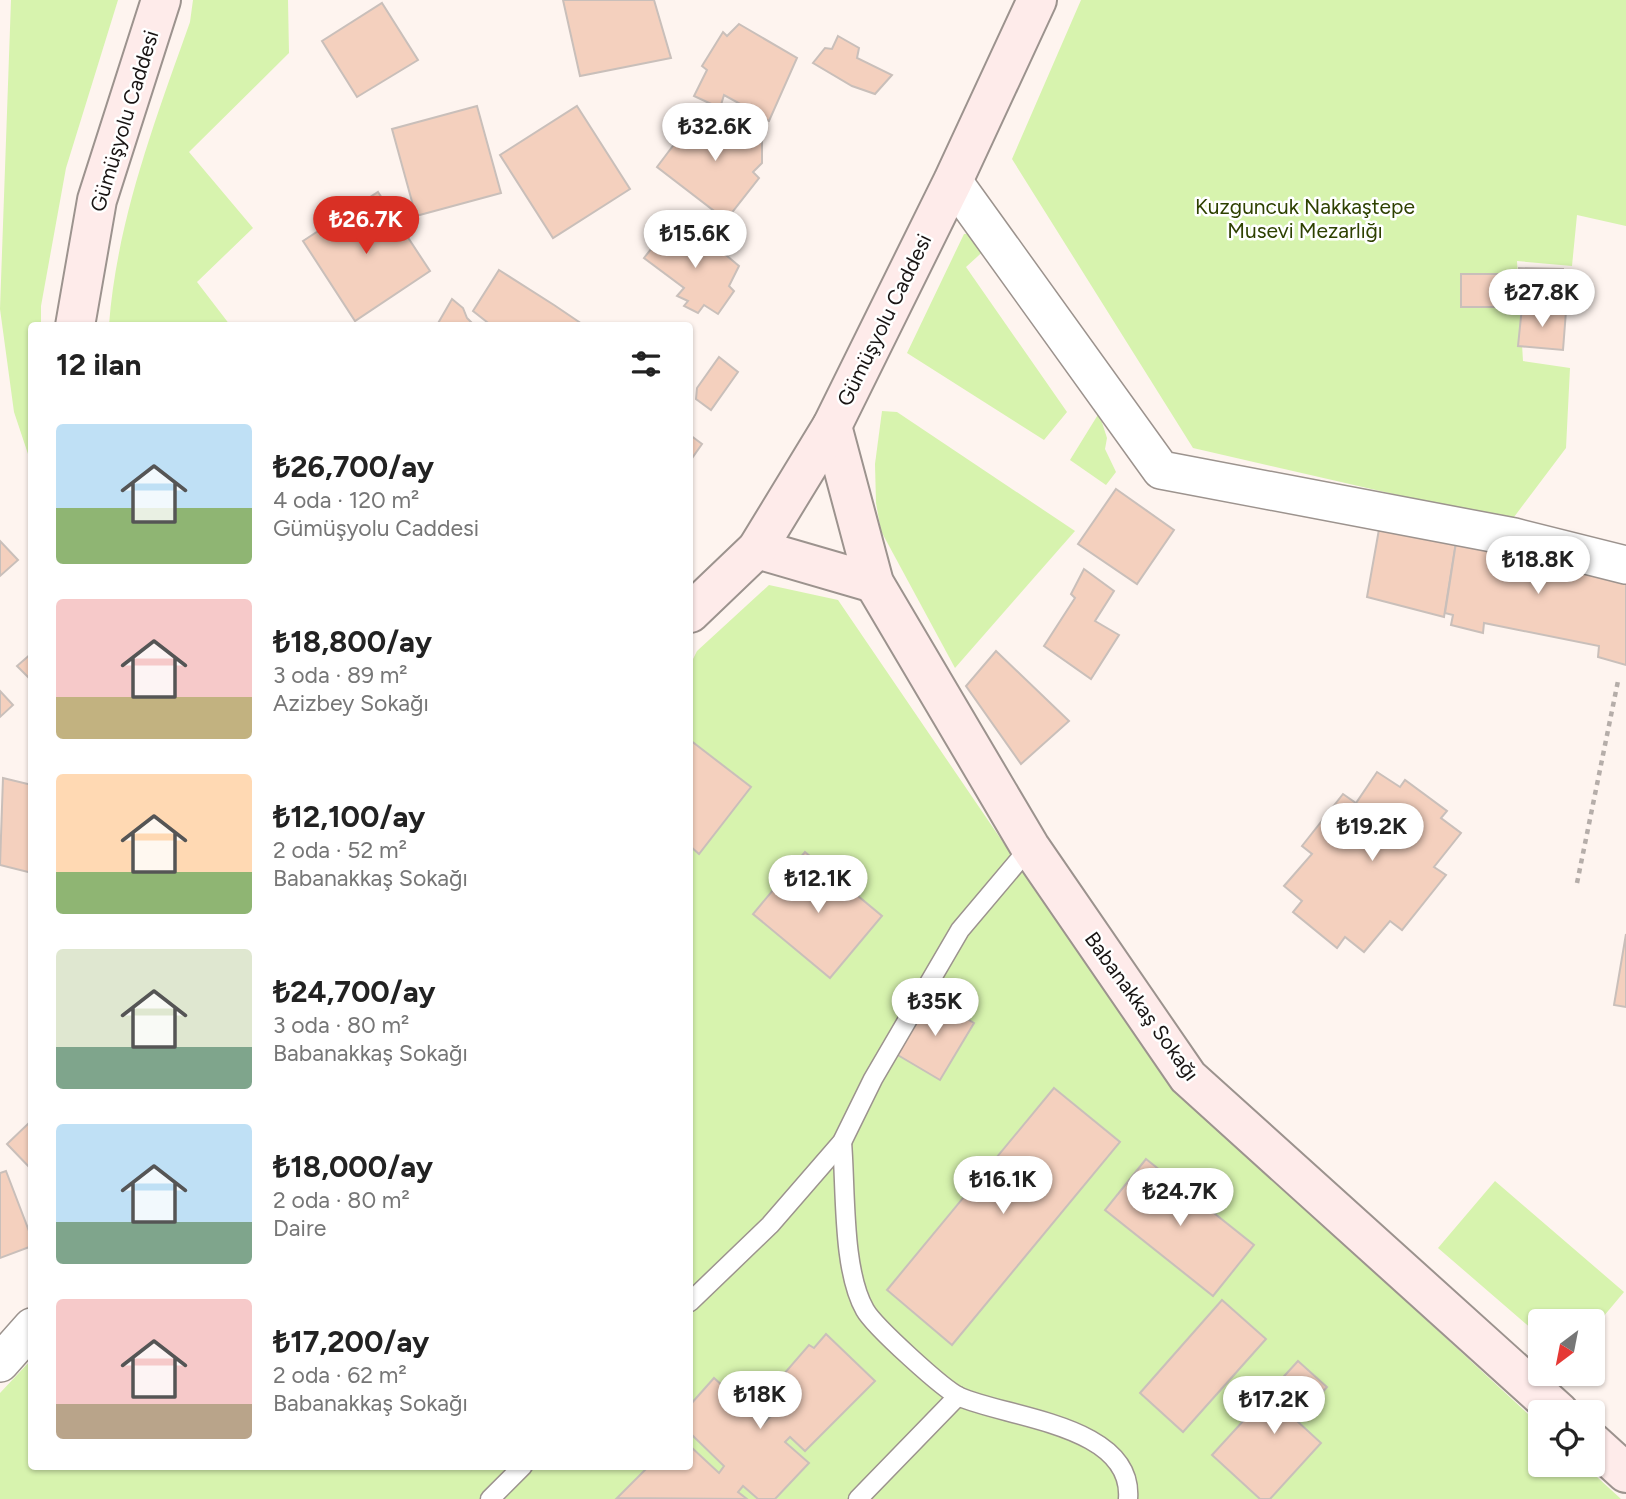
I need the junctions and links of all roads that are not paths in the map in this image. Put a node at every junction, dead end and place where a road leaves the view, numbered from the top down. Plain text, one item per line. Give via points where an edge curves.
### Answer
1 (161, 0) edge
2 (1037, 0) edge
3 (953, 181) junction
4 (76, 322) edge
5 (832, 426) junction
6 (757, 549) junction
7 (1626, 565) edge
8 (874, 583) junction
9 (693, 610) edge
10 (1030, 847) junction
11 (842, 1142) junction
12 (693, 1299) edge
13 (28, 1331) edge
14 (0, 1363) edge
15 (958, 1396) junction
16 (1546, 1400) edge
17 (1605, 1454) edge
18 (519, 1470) edge
19 (1626, 1473) edge
20 (490, 1499) edge
21 (858, 1499) edge
22 (1128, 1499) edge

1 - 4 street, Gümüşyolu Caddesi via 97,200
2 - 3 street, Gümüşyolu Caddesi
3 - 5 street, Gümüşyolu Caddesi
3 - 7 street via 1161,470 1514,537
5 - 6 street, Gümüşyolu Caddesi
5 - 8 street, Babanakkaş Sokağı
6 - 8 street
6 - 9 street, Gümüşyolu Caddesi
8 - 10 street, Babanakkaş Sokağı
10 - 11 lane via 960,930 873,1079
10 - 16 street, Babanakkaş Sokağı via 1188,1077
11 - 12 lane via 770,1225
11 - 15 lane via 853,1282 866,1312
13 - 14 street
15 - 21 lane
15 - 22 lane via 1064,1427 1093,1443 1120,1463 1129,1481
17 - 19 street
18 - 20 lane

